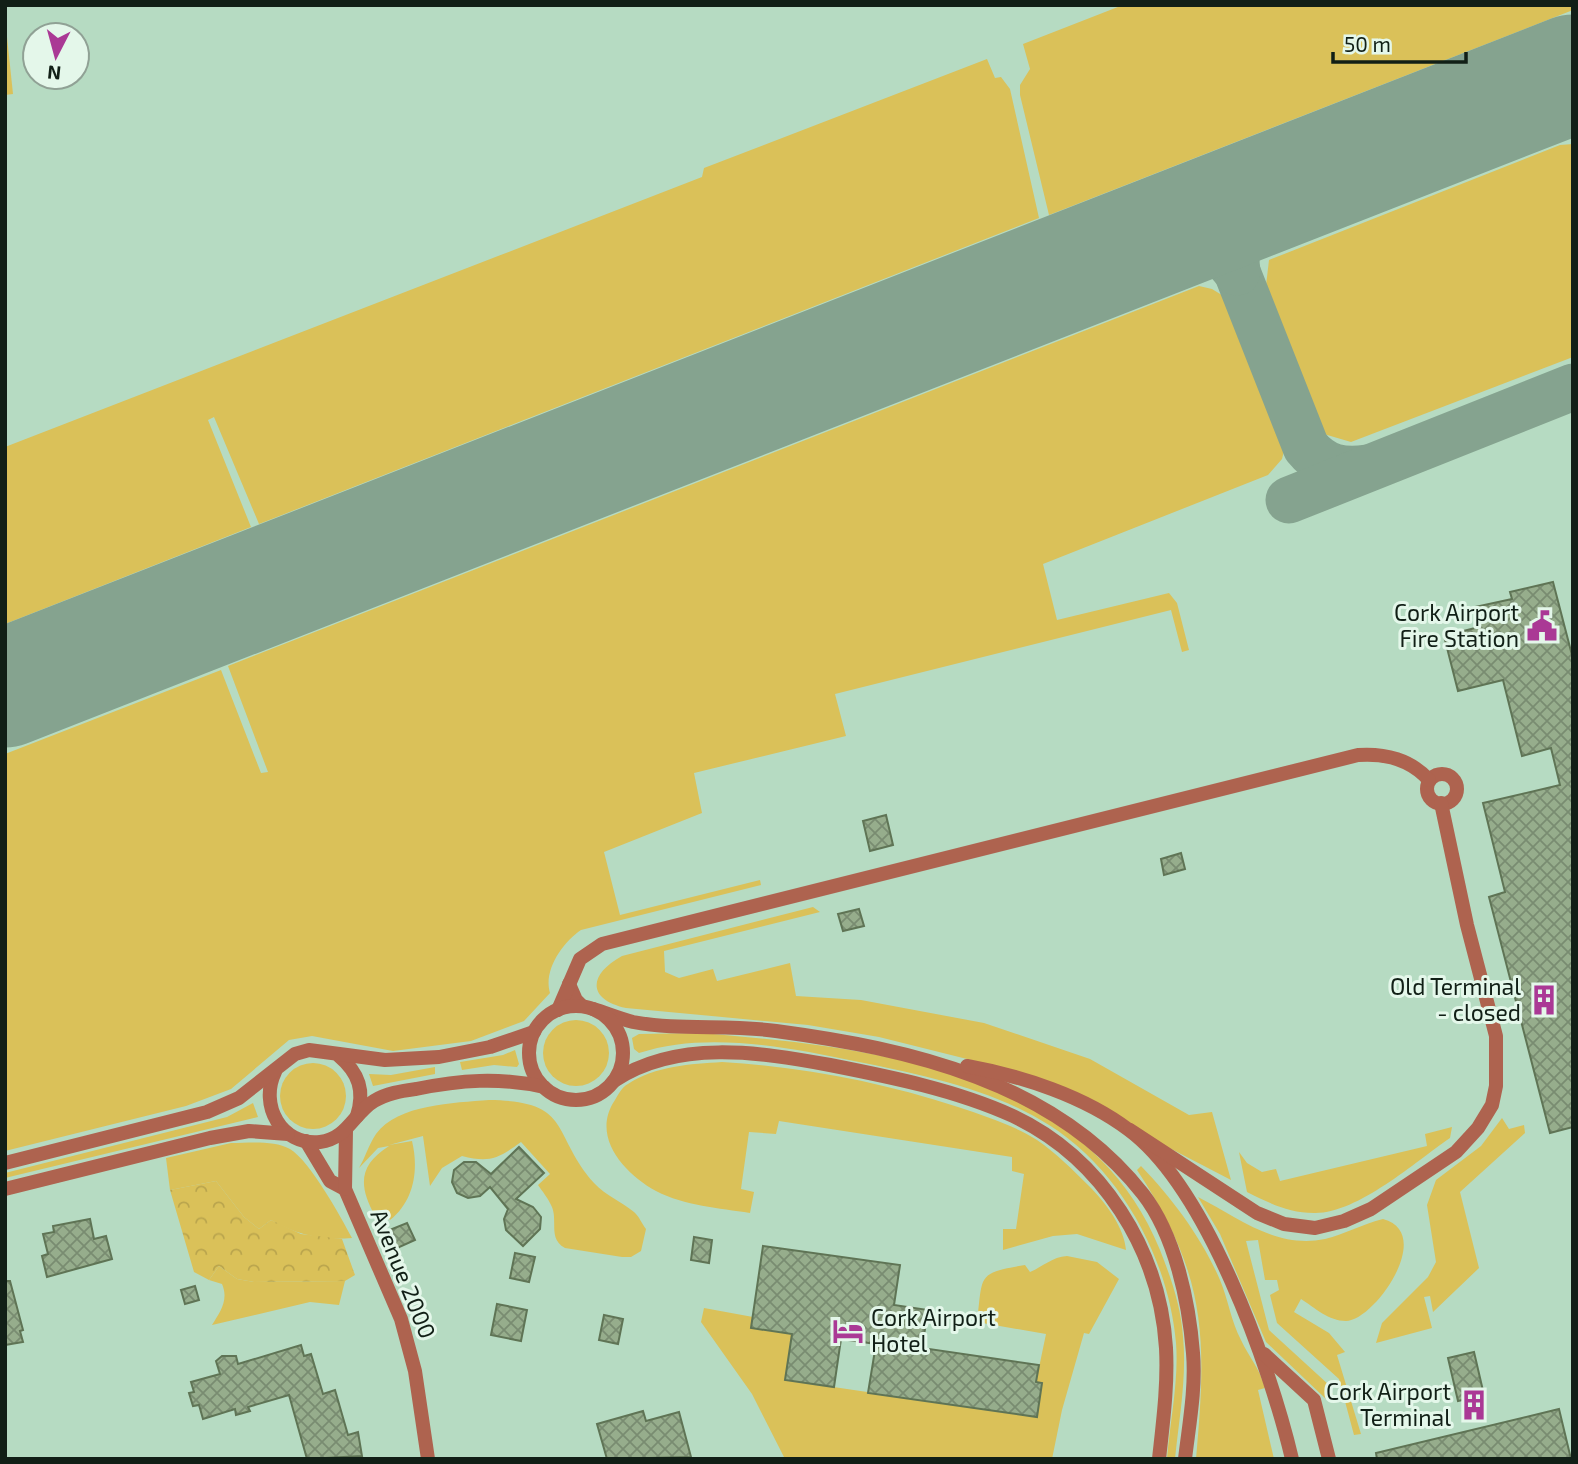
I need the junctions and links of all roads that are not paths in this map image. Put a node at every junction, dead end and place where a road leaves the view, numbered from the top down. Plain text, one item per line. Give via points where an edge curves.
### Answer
1 (1429, 780) junction
2 (1441, 803) junction
3 (569, 984) junction
4 (588, 1008) junction
5 (558, 1010) junction
6 (534, 1032) junction
7 (339, 1056) junction
8 (934, 1061) junction
9 (282, 1063) junction
10 (614, 1081) junction
11 (544, 1087) junction
12 (356, 1117) junction
13 (346, 1130) junction
14 (1130, 1130) junction
15 (288, 1134) junction
16 (306, 1141) junction
17 (5, 1163) edge
18 (5, 1189) edge
19 (345, 1189) junction
20 (1260, 1351) junction
21 (428, 1459) edge
22 (1159, 1459) edge
23 (1185, 1459) edge
24 (1292, 1459) edge
25 (1329, 1459) edge

1 - 2 street via 1428,795
1 - 2 street via 1442,774 1454,780 1453,798
1 - 3 street via 1385,755 1358,755 602,944 580,959
2 - 14 street via 1496,1036 1492,1105 1456,1152 1371,1209 1315,1228 1284,1224 1257,1213
3 - 4 street via 576,1000
3 - 5 street
4 - 5 street
4 - 8 street via 632,1022 753,1028 869,1045
4 - 10 street via 610,1021 621,1040 621,1068
5 - 6 street via 543,1019
6 - 7 street via 439,1057 385,1060
6 - 11 street via 530,1061
7 - 9 street via 309,1050
7 - 12 street via 357,1077 360,1104
8 - 14 street via 993,1071 1049,1089
8 - 23 street via 1050,1111 1097,1147 1144,1195 1170,1245 1184,1288 1193,1356
9 - 15 street via 274,1074 269,1100 272,1113
9 - 17 street via 256,1088 207,1112
10 - 11 street via 582,1100 568,1099
10 - 22 street via 635,1066 688,1054 803,1060 971,1100 1014,1116 1056,1142 1114,1200 1153,1277 1166,1350
11 - 12 street via 510,1080 454,1081 383,1097
12 - 13 street
13 - 16 street via 321,1142
13 - 19 street
14 - 20 street via 1189,1199
15 - 16 street
15 - 18 street via 249,1130
16 - 19 street via 330,1181
19 - 21 street, Avenue 2000 via 405,1332
20 - 24 street via 1275,1388
20 - 25 street via 1314,1400

